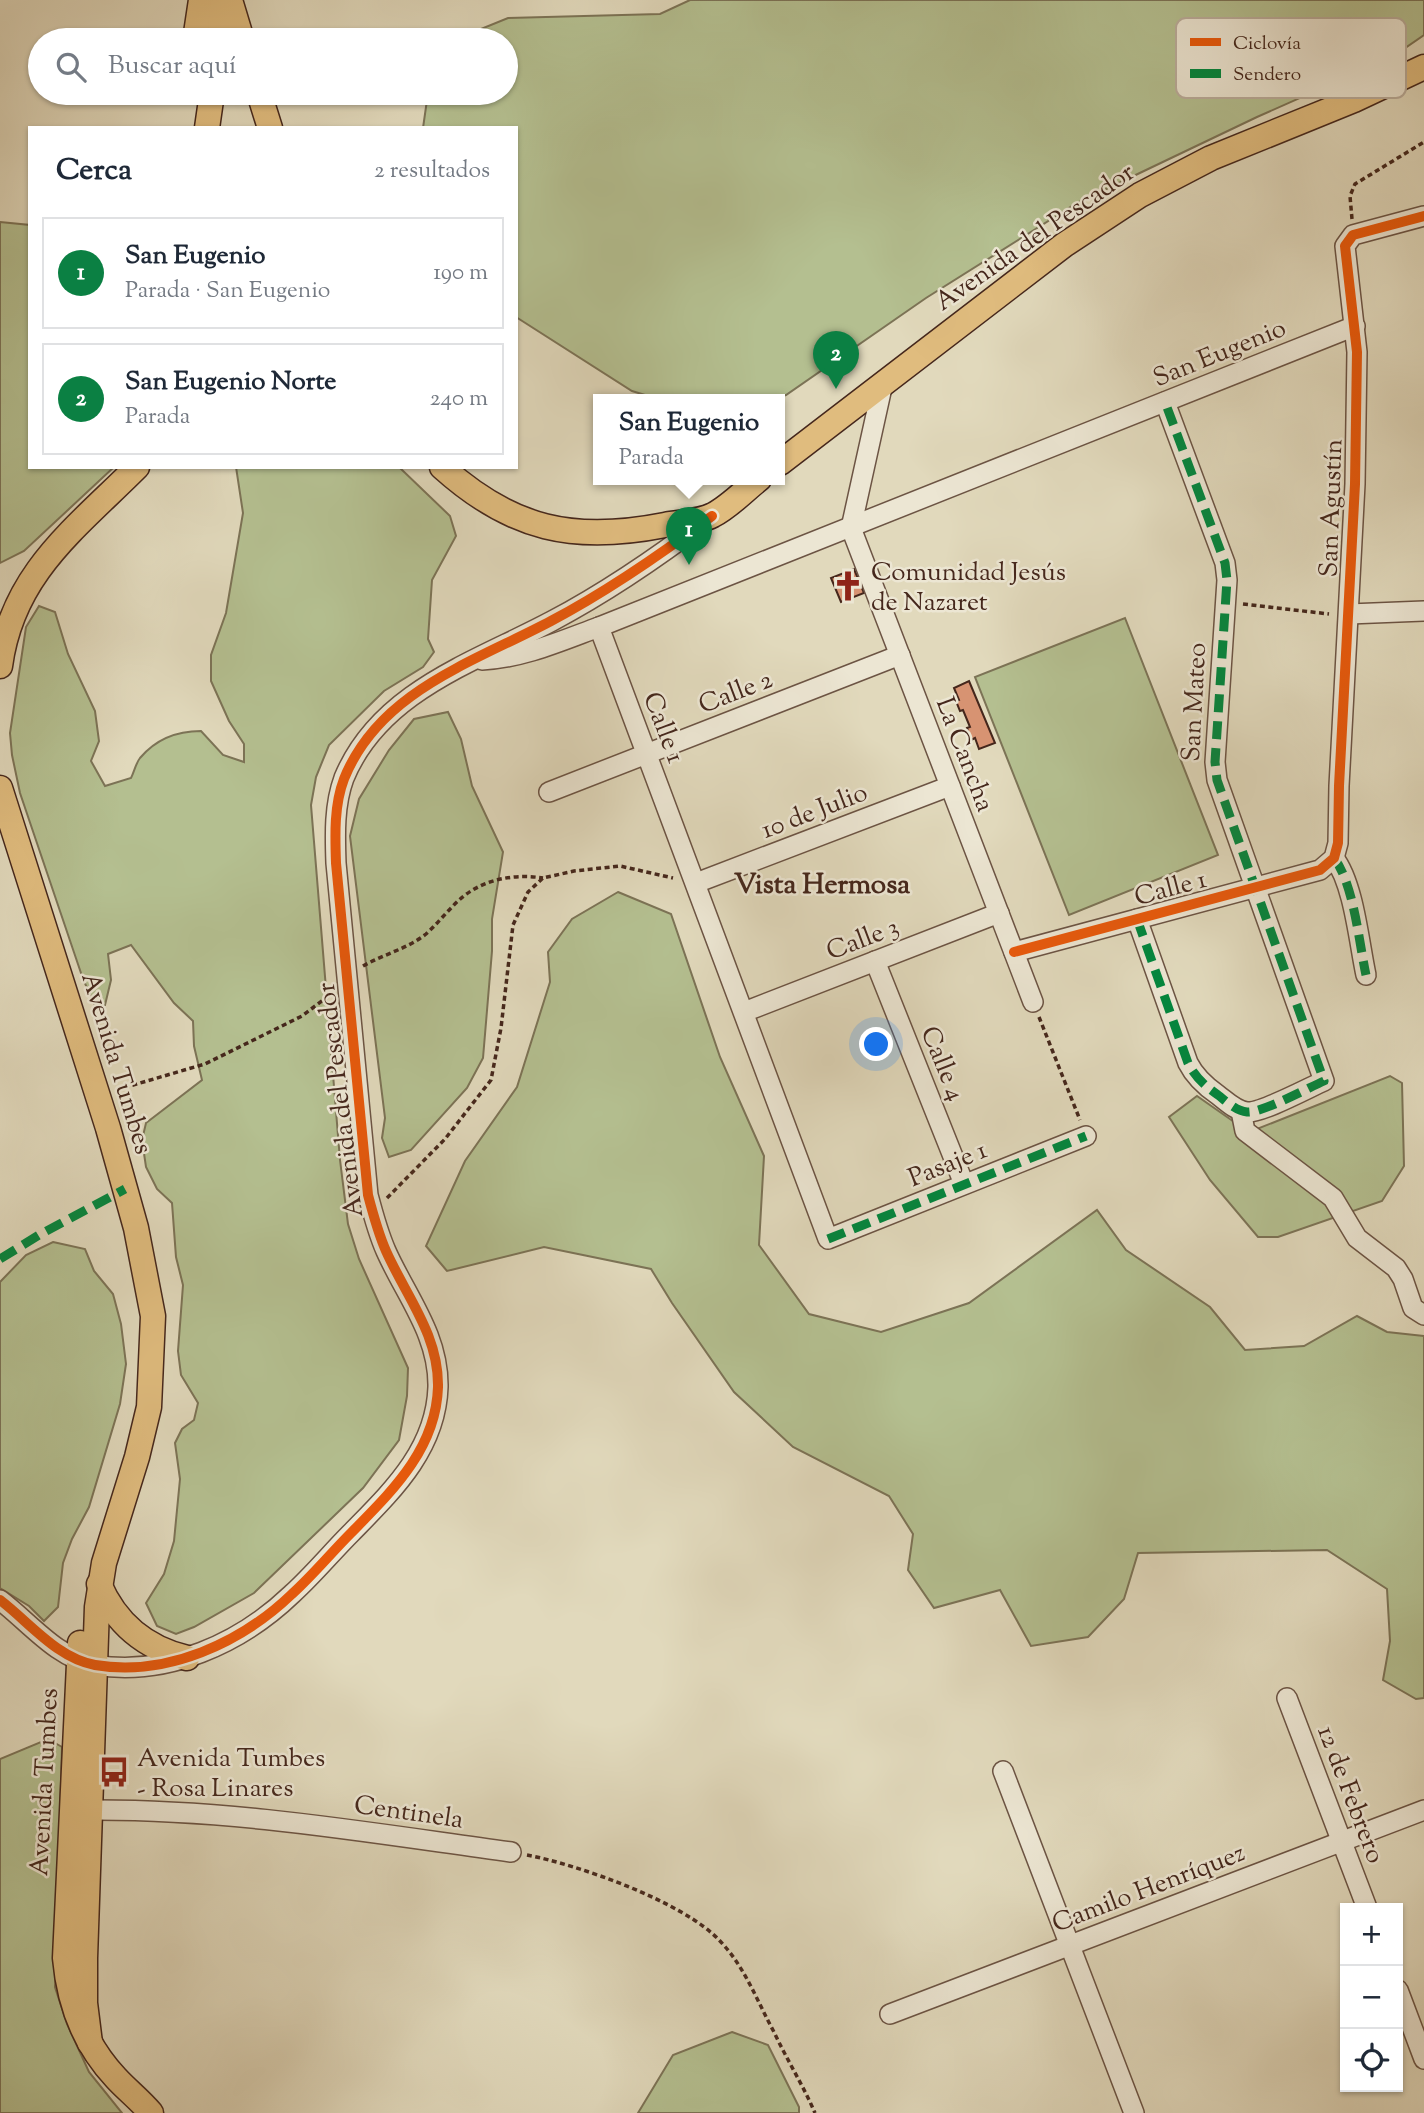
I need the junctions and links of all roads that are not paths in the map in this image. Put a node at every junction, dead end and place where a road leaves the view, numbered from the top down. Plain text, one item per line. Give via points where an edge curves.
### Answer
1 (201, 0) edge
2 (223, 0) edge
3 (230, 0) edge
4 (197, 28) edge
5 (220, 28) edge
6 (238, 28) edge
7 (1424, 66) edge
8 (1406, 75) edge
9 (1358, 98) edge
10 (196, 105) edge
11 (210, 105) edge
12 (263, 105) edge
13 (199, 126) edge
14 (207, 126) edge
15 (269, 126) edge
16 (1424, 216) edge
17 (1355, 326) junction
18 (883, 383) junction
19 (1165, 402) junction
20 (785, 459) edge
21 (135, 469) edge
22 (445, 469) edge
23 (751, 485) edge
24 (712, 516) junction
25 (851, 528) junction
26 (1424, 611) edge
27 (1349, 614) junction
28 (599, 627) junction
29 (900, 655) junction
30 (474, 660) junction
31 (0, 666) edge
32 (648, 754) junction
33 (950, 786) junction
34 (0, 788) edge
35 (549, 792) dead end
36 (1334, 858) junction
37 (696, 883) junction
38 (1254, 888) junction
39 (999, 913) junction
40 (1137, 919) junction
41 (1014, 952) junction
42 (875, 961) junction
43 (1366, 975) dead end
44 (1033, 1002) road end
45 (744, 1012) junction
46 (1241, 1111) junction
47 (1086, 1136) road end
48 (964, 1184) junction
49 (828, 1239) joint
50 (1424, 1315) edge
51 (152, 1362) junction
52 (100, 1584) junction
53 (0, 1600) edge
54 (187, 1658) junction
55 (87, 1663) junction
56 (1287, 1698) dead end
57 (1003, 1771) dead end
58 (90, 1810) junction
59 (1424, 1810) edge
60 (1342, 1842) junction
61 (511, 1852) road end
62 (1365, 1903) edge
63 (1070, 1945) junction
64 (1403, 2003) edge
65 (890, 2014) dead end
66 (90, 2043) junction
67 (1424, 2059) edge
68 (151, 2113) edge
69 (1134, 2113) edge

1 - 4 main road
2 - 5 main road
3 - 6 main road
7 - 8 main road, Avenida del Pescador
9 - 18 main road, Avenida del Pescador via 1211,158 1140,195 1065,245
10 - 13 main road
11 - 14 main road
12 - 15 main road
16 - 17 street, San Agustín via 1353,235 1346,242
17 - 19 street, San Eugenio
17 - 27 street, San Agustín
18 - 20 main road, Avenida del Pescador
18 - 25 street
19 - 25 street, San Eugenio
19 - 38 street, San Mateo via 1223,553 1225,601 1215,770
21 - 31 main road via 38,569 15,606
22 - 24 main road via 492,504 531,523 576,533 620,533
23 - 24 main road, Avenida del Pescador
24 - 30 street, Avenida del Pescador via 632,574
25 - 28 street, San Eugenio
25 - 29 street, La Cancha
26 - 27 street
27 - 36 street, San Agustín
28 - 30 street, San Eugenio via 527,653
28 - 32 street, Calle 1
29 - 32 street, Calle 2
29 - 33 street, La Cancha
30 - 54 street, Avenida del Pescador via 423,687 390,712 359,750 338,801 335,841 372,1212 434,1351 436,1406 415,1460 292,1594 239,1634
32 - 35 street, Calle 2
32 - 37 street, Calle 1
33 - 37 street, 10 de Julio
33 - 39 street, La Cancha
34 - 51 main road, Avenida Tumbes via 136,1228 153,1316
36 - 38 street, Calle 1 via 1320,870
36 - 43 street via 1348,886
37 - 45 street, Calle 1
38 - 40 street, Calle 1
38 - 46 street, San Mateo via 1324,1082 1260,1109
39 - 41 street, La Cancha
39 - 42 street, Calle 3
40 - 41 street, Calle 1
40 - 46 street via 1188,1063 1209,1089
41 - 44 street, La Cancha
42 - 45 street, Calle 3
42 - 48 street, Calle 4
45 - 49 street, Calle 1
46 - 50 street via 1245,1131 1333,1198 1357,1238 1396,1268 1413,1308
47 - 48 street, Pasaje 1
48 - 49 street, Pasaje 1
51 - 52 main road, Avenida Tumbes via 143,1436
51 - 55 main road, Avenida Tumbes via 92,1546 84,1588
52 - 54 main road via 129,1630 158,1648
52 - 55 main road, Avenida Tumbes
53 - 55 street via 52,1644
54 - 55 street, Avenida del Pescador via 132,1667
55 - 58 main road, Avenida Tumbes
55 - 66 main road, Avenida Tumbes via 65,1958 70,1999
56 - 60 street, 12 de Febrero
57 - 63 street
58 - 61 street, Centinela via 240,1816
58 - 66 main road, Avenida Tumbes via 85,2003
59 - 60 street, Camilo Henríquez
60 - 62 street, 12 de Febrero
60 - 63 street, Camilo Henríquez
63 - 65 street, Camilo Henríquez
63 - 69 street
64 - 67 street
66 - 68 main road, Avenida Tumbes via 106,2067

